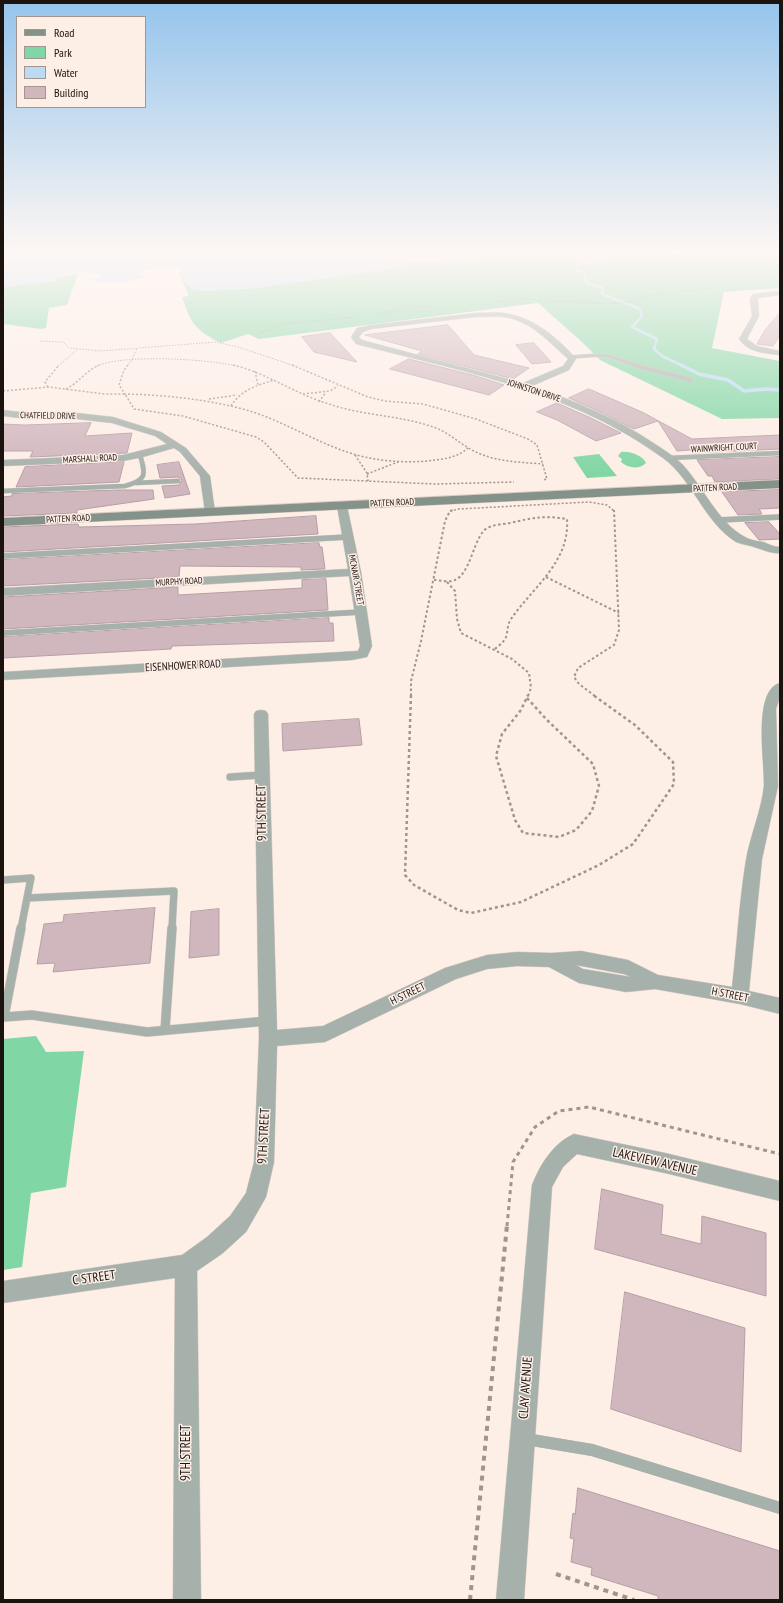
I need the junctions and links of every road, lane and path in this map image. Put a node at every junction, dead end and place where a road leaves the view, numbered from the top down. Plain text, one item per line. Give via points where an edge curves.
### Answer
1 (373, 327) edge
2 (535, 327) edge
3 (751, 327) edge
4 (40, 341) dead end
5 (137, 348) junction
6 (77, 350) junction
7 (780, 353) edge
8 (571, 357) junction
9 (132, 360) junction
10 (254, 371) junction
11 (275, 380) junction
12 (691, 380) dead end
13 (258, 385) junction
14 (339, 386) junction
15 (524, 386) junction
16 (49, 387) junction
17 (64, 389) junction
18 (3, 391) edge
19 (326, 392) junction
20 (125, 394) junction
21 (302, 394) junction
22 (239, 395) junction
23 (204, 400) junction
24 (319, 402) junction
25 (231, 406) junction
26 (3, 413) edge
27 (174, 445) junction
28 (468, 448) junction
29 (780, 453) edge
30 (140, 455) junction
31 (355, 455) junction
32 (669, 458) junction
33 (398, 461) junction
34 (3, 463) edge
35 (543, 464) junction
36 (367, 474) junction
37 (178, 481) dead end
38 (368, 481) junction
39 (538, 481) dead end
40 (515, 482) dead end
41 (136, 483) junction
42 (780, 484) edge
43 (696, 489) junction
44 (3, 491) edge
45 (342, 506) junction
46 (210, 512) junction
47 (780, 517) edge
48 (720, 520) junction
49 (3, 522) edge
50 (348, 537) junction
51 (780, 550) edge
52 (3, 556) edge
53 (355, 572) junction
54 (546, 577) junction
55 (434, 580) junction
56 (447, 582) junction
57 (3, 592) edge
58 (362, 612) junction
59 (619, 613) junction
60 (3, 633) edge
61 (493, 650) junction
62 (363, 654) joint
63 (3, 676) edge
64 (780, 687) edge
65 (526, 698) junction
66 (261, 714) dead end
67 (261, 775) junction
68 (230, 777) dead end
69 (3, 880) edge
70 (27, 898) junction
71 (740, 996) junction
72 (780, 1006) edge
73 (164, 1030) junction
74 (267, 1030) junction
75 (546, 1178) joint
76 (780, 1192) edge
77 (186, 1265) junction
78 (3, 1292) edge
79 (522, 1438) junction
80 (780, 1508) edge
81 (556, 1574) dead end
82 (187, 1600) edge
83 (510, 1600) edge
84 (634, 1600) edge

1 - 15 street, JOHNSTON DRIVE via 357,333 355,337 359,342
2 - 8 street, JOHNSTON DRIVE
3 - 7 street via 743,339 745,343 754,348
4 - 6 path via 63,342 69,348
5 - 6 path
5 - 9 path
5 - 14 path via 216,342 244,349
6 - 16 path via 60,364 45,382
8 - 12 lane via 609,356 629,364
8 - 15 street via 566,368
9 - 10 path via 205,362
9 - 17 path via 112,361 99,365 86,372 78,383
9 - 20 path via 124,370 119,385
10 - 11 path
10 - 13 path
11 - 13 path
11 - 21 path
13 - 22 path
14 - 19 path
14 - 35 path via 368,398 423,404 476,419 537,445
15 - 32 street, JOHNSTON DRIVE via 607,419
16 - 17 path
16 - 18 path
17 - 20 path
19 - 21 path
19 - 24 path
20 - 23 path
20 - 38 path via 134,409 183,416 256,437 264,442 298,478
21 - 24 path
22 - 23 path
22 - 25 path
23 - 25 path
24 - 28 path via 435,427 453,436
25 - 31 path via 262,414
26 - 27 street, CHATFIELD DRIVE via 28,416 68,415 113,420 158,434
27 - 30 street, MARSHALL ROAD
27 - 46 street, CHATFIELD DRIVE via 183,450 205,476
28 - 33 path via 463,455 426,461
28 - 35 path via 486,457
29 - 32 lane, WAINWRIGHT COURT
30 - 34 street, MARSHALL ROAD via 123,458
30 - 41 lane via 145,471
31 - 33 path
31 - 36 path
32 - 43 street, JOHNSTON DRIVE
33 - 36 path
35 - 39 path via 547,478
36 - 38 path
37 - 41 lane
38 - 40 path via 435,484
41 - 44 lane via 125,486
42 - 43 street, PATTEN ROAD
43 - 45 street, PATTEN ROAD
43 - 48 street, JOHNSTON DRIVE
45 - 46 street, PATTEN ROAD
45 - 50 street, MCNAIR STREET
46 - 49 street, PATTEN ROAD
47 - 48 lane
48 - 51 street, JOHNSTON DRIVE via 740,539
50 - 52 lane
50 - 53 street, MCNAIR STREET
53 - 57 street, MURPHY ROAD
53 - 58 street, MCNAIR STREET
54 - 56 path via 566,545 570,528 567,519 532,517 493,525 482,532 462,576
54 - 59 path
54 - 61 path via 508,623 505,639
55 - 56 path
55 - 59 path via 445,521 450,511 490,506 589,502 607,505 614,510
55 - 59 path via 411,681 405,875 414,885 458,910 471,913 521,902 599,864 633,844 674,784 673,762 635,725 579,684 574,677 578,668 614,645 619,630
56 - 61 path via 455,591 460,633
58 - 60 lane
58 - 62 street, MCNAIR STREET via 366,646
61 - 65 path via 512,659 529,673 531,688
62 - 63 street, EISENHOWER ROAD
64 - 71 street via 775,692 769,709 771,786 754,859
65 - 65 path via 521,710 502,734 496,756 515,820 523,833 559,837 576,830 592,811 599,786 594,764
66 - 67 street, 9TH STREET
67 - 68 lane
67 - 74 street, 9TH STREET
69 - 70 lane via 32,878
70 - 73 lane via 4,1016 32,1015 146,1032
70 - 73 lane via 174,891
71 - 72 street, H STREET
71 - 74 street, H STREET via 655,982 626,985 579,976 552,960 517,959 487,962 451,972 325,1034
73 - 74 lane
74 - 77 street, 9TH STREET via 264,1162 255,1197 238,1224 215,1245
75 - 76 street, LAKEVIEW AVENUE via 556,1160 574,1144 665,1163
75 - 79 street, CLAY AVENUE via 542,1185
77 - 78 street, C STREET
77 - 82 street, 9TH STREET
79 - 80 lane via 592,1450
79 - 83 street, CLAY AVENUE
81 - 84 path

